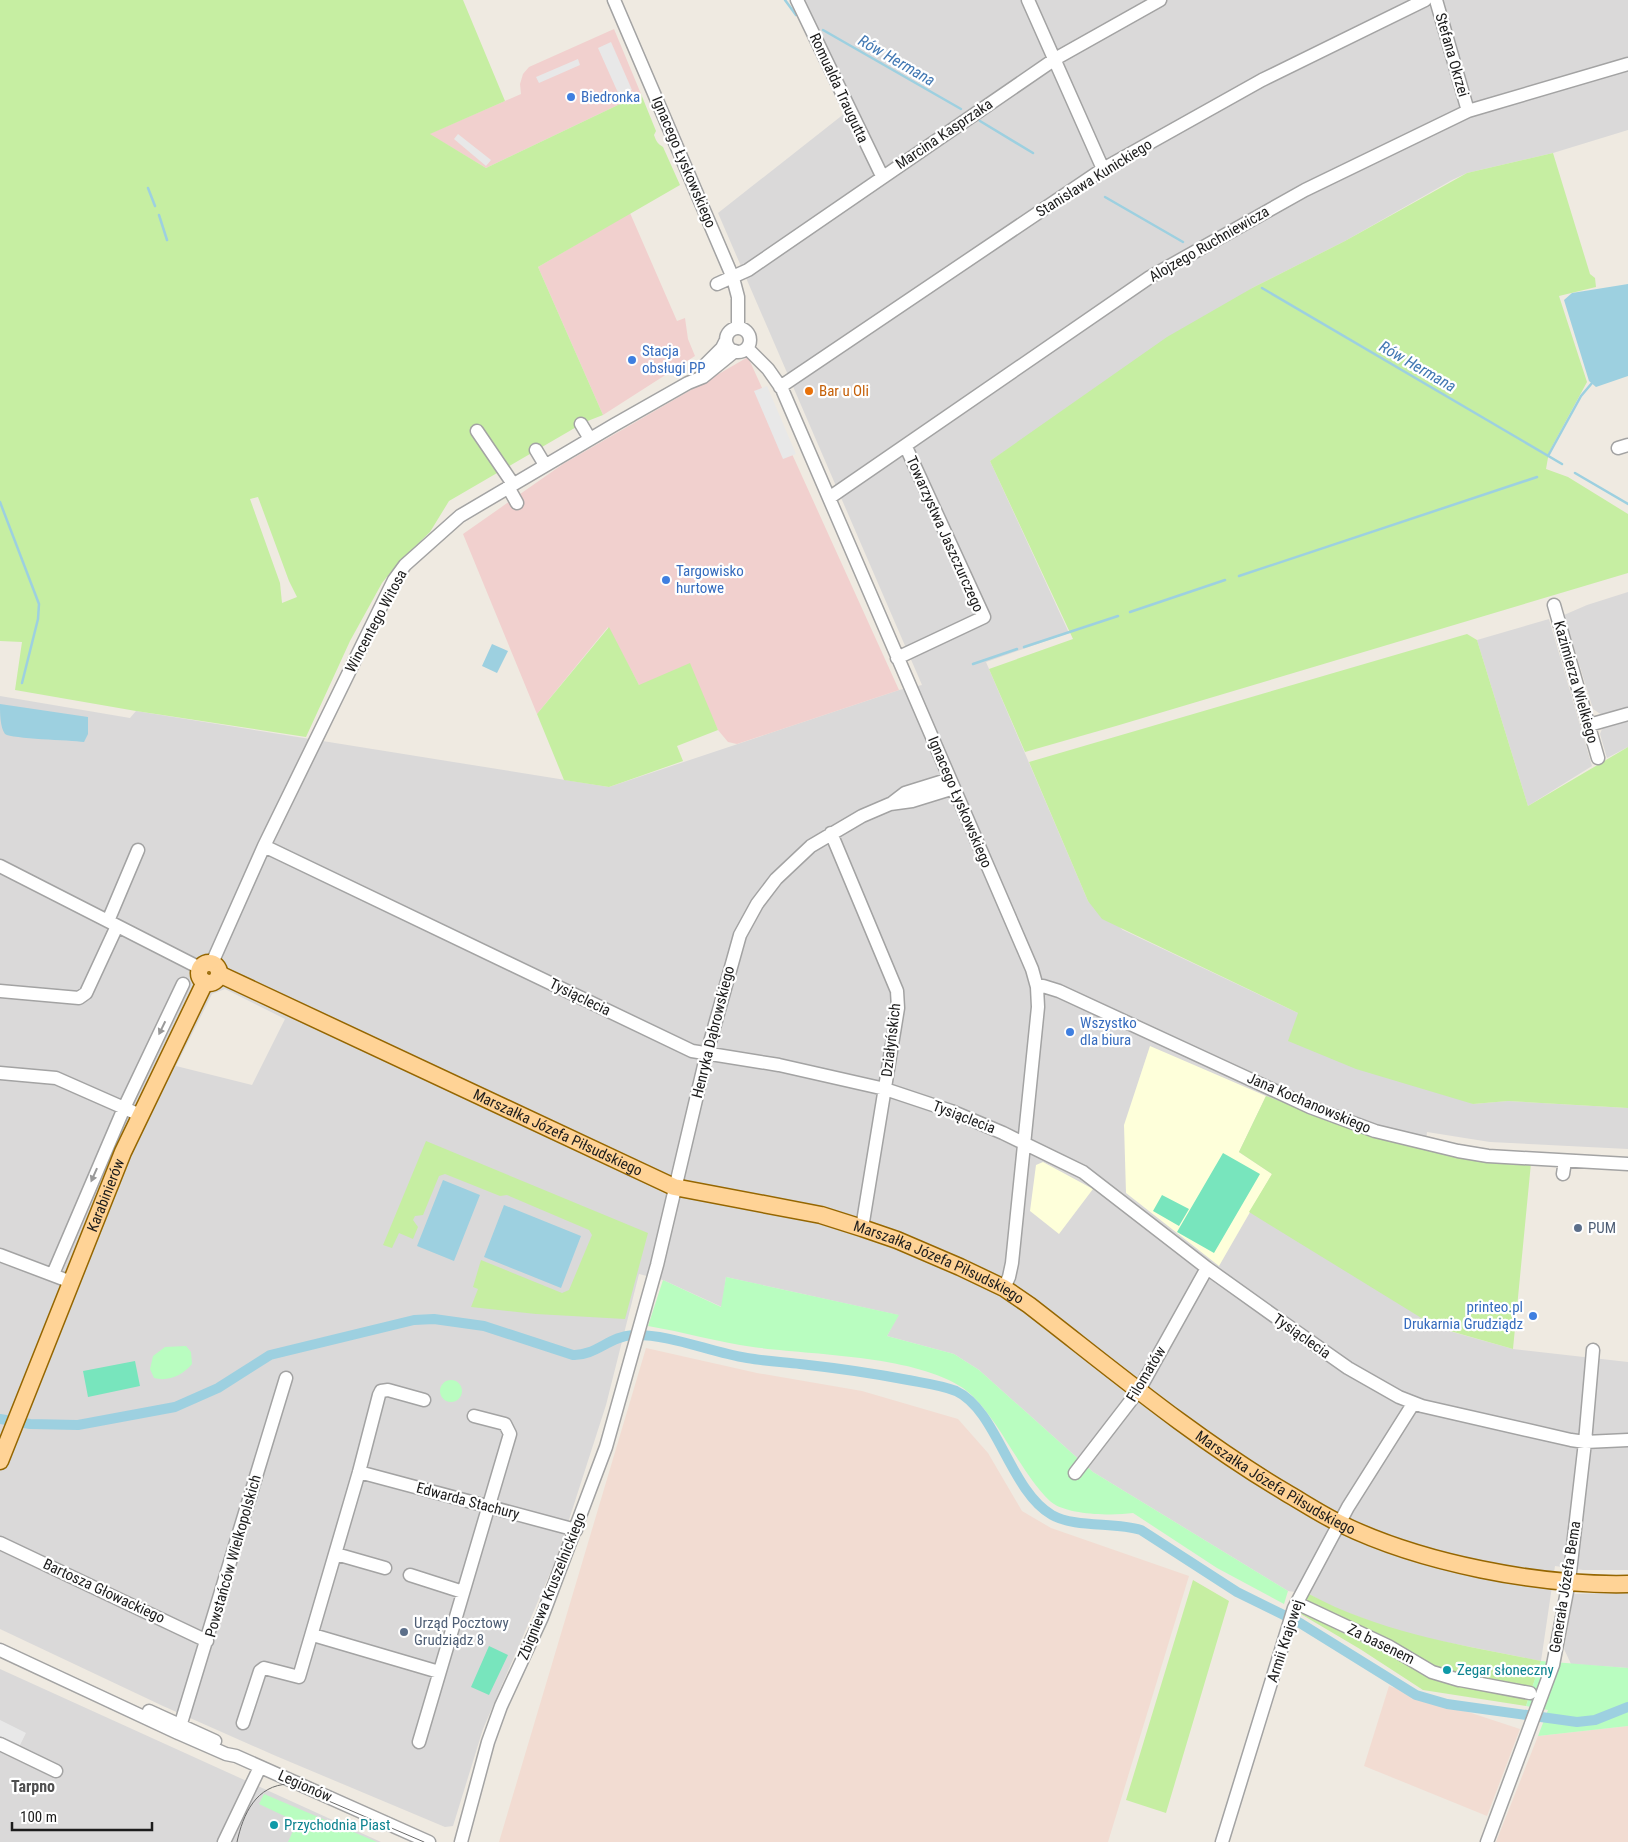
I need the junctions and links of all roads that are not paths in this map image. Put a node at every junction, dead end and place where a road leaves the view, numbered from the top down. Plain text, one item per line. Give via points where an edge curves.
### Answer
1 (614, 0) edge
2 (797, 0) edge
3 (1028, 0) edge
4 (1160, 0) edge
5 (1425, 0) edge
6 (1436, 0) edge
7 (1054, 59) junction
8 (1628, 64) edge
9 (1468, 111) junction
10 (1103, 168) junction
11 (882, 176) junction
12 (733, 278) junction
13 (717, 284) dead end
14 (738, 328) junction
15 (726, 340) junction
16 (741, 350) junction
17 (688, 383) junction
18 (780, 387) junction
19 (581, 424) dead end
20 (477, 432) dead end
21 (590, 439) junction
22 (906, 447) junction
23 (536, 450) dead end
24 (545, 465) junction
25 (510, 486) junction
26 (829, 498) junction
27 (517, 503) dead end
28 (1554, 605) dead end
29 (897, 658) junction
30 (1628, 714) edge
31 (1589, 725) junction
32 (1598, 758) dead end
33 (952, 784) junction
34 (831, 833) junction
35 (264, 846) junction
36 (138, 850) dead end
37 (0, 866) edge
38 (112, 924) junction
39 (209, 972) junction
40 (183, 984) dead end
41 (1037, 987) junction
42 (0, 991) edge
43 (707, 1053) junction
44 (0, 1073) edge
45 (885, 1088) junction
46 (124, 1108) junction
47 (140, 1115) junction
48 (1025, 1143) junction
49 (1565, 1161) junction
50 (1628, 1164) edge
51 (1563, 1174) dead end
52 (674, 1187) junction
53 (862, 1228) junction
54 (0, 1255) edge
55 (1207, 1268) junction
56 (53, 1274) junction
57 (71, 1282) junction
58 (1004, 1288) junction
59 (639, 1328) joint
60 (1593, 1350) dead end
61 (286, 1378) dead end
62 (1138, 1390) junction
63 (424, 1400) dead end
64 (1413, 1404) junction
65 (474, 1416) dead end
66 (1628, 1440) edge
67 (1585, 1442) junction
68 (0, 1461) edge
69 (359, 1472) junction
70 (1075, 1473) dead end
71 (489, 1507) junction
72 (1339, 1523) junction
73 (576, 1530) junction
74 (0, 1543) edge
75 (336, 1554) junction
76 (385, 1568) dead end
77 (410, 1575) dead end
78 (1569, 1582) junction
79 (1628, 1584) edge
80 (464, 1592) junction
81 (1298, 1607) junction
82 (313, 1635) junction
83 (207, 1641) junction
84 (0, 1650) edge
85 (439, 1672) junction
86 (1536, 1696) junction
87 (243, 1723) dead end
88 (180, 1729) junction
89 (419, 1742) dead end
90 (0, 1744) edge
91 (260, 1767) junction
92 (56, 1771) dead end
93 (224, 1842) edge
94 (429, 1842) edge
95 (461, 1842) edge
96 (1222, 1842) edge
97 (1487, 1842) edge

1 - 12 street, Ignacego Łyskowskiego
2 - 11 street, Romualda Traugutta
3 - 7 street
4 - 7 street, Marcina Kasprzaka
5 - 10 street, Stanisława Kunickiego via 1262,80
6 - 9 street, Stefana Okrzei
7 - 10 street
7 - 11 street, Marcina Kasprzaka
8 - 9 street, Alojzego Ruchniewicza
9 - 22 street, Alojzego Ruchniewicza via 1305,190 1167,267
10 - 18 street, Stanisława Kunickiego
11 - 12 street, Marcina Kasprzaka
12 - 13 street, Marcina Kasprzaka
12 - 14 street, Ignacego Łyskowskiego via 738,297
14 - 15 street via 728,333
14 - 16 street via 745,330 750,337
15 - 16 street via 729,347
15 - 17 street, Wincentego Witosa
16 - 17 street, Wincentego Witosa via 703,377
16 - 18 street, Ignacego Łyskowskiego via 768,368
17 - 21 street, Wincentego Witosa
18 - 26 street, Ignacego Łyskowskiego
19 - 21 street
20 - 25 street via 489,446
21 - 24 street, Wincentego Witosa
22 - 26 street, Alojzego Ruchniewicza
22 - 29 street, Towarzystwa Jaszczurczego via 984,617
23 - 24 street
24 - 25 street, Wincentego Witosa
25 - 27 street
25 - 35 street, Wincentego Witosa via 446,526 399,574
26 - 29 street, Ignacego Łyskowskiego
28 - 31 street, Kazimierza Wielkiego
29 - 33 street, Ignacego Łyskowskiego
30 - 31 street
31 - 32 street, Kazimierza Wielkiego
33 - 34 street, Henryka Dąbrowskiego via 912,801 890,804
33 - 41 street, Ignacego Łyskowskiego
34 - 43 street, Henryka Dąbrowskiego via 792,863 757,904 733,954
34 - 45 street, Działyńskich via 897,991 898,1008
35 - 39 street, Karabinierów
35 - 43 street, Tysiąclecia via 672,1042 692,1051
36 - 38 street
37 - 38 street, Marszałka Józefa Piłsudskiego
38 - 39 street, Marszałka Józefa Piłsudskiego
38 - 42 street via 86,993 79,998
39 - 47 main road, Karabinierów
39 - 52 main road, Marszałka Józefa Piłsudskiego
40 -> 46 street
41 - 48 street, Ignacego Łyskowskiego via 1038,1007
41 - 49 street, Jana Kochanowskiego via 1059,991 1310,1107 1375,1131 1458,1151
43 - 45 street, Tysiąclecia via 797,1068
43 - 52 street, Henryka Dąbrowskiego
44 - 46 street via 56,1078
45 - 48 street, Tysiąclecia via 951,1111
45 - 53 street, Działyńskich
46 - 47 street
46 -> 56 street
47 - 57 main road, Karabinierów
48 - 55 street, Tysiąclecia via 1083,1172
48 - 58 street, Ignacego Łyskowskiego via 1012,1263
49 - 50 street, Jana Kochanowskiego
49 - 51 street
52 - 53 main road, Marszałka Józefa Piłsudskiego via 821,1215
52 - 59 street, Henryka Dąbrowskiego
53 - 58 main road, Marszałka Józefa Piłsudskiego via 926,1252
54 - 56 street
55 - 62 street, Filomatów
55 - 64 street, Tysiąclecia via 1348,1368
56 - 57 street
57 - 68 main road, Karabinierów
58 - 62 main road, Marszałka Józefa Piłsudskiego
59 - 73 street, Zbigniewa Kruszelnickiego via 606,1447
60 - 67 street, Generała Józefa Bema
61 - 83 street, Powstańców Wielkopolskich
62 - 70 street, Filomatów
62 - 72 main road, Marszałka Józefa Piłsudskiego via 1214,1447
63 - 69 street via 381,1391
64 - 67 street, Tysiąclecia
64 - 72 street, Armii Krajowej
65 - 71 street via 505,1424 510,1434
66 - 67 street, Tysiąclecia
67 - 78 street, Generała Józefa Bema
69 - 71 street, Edwarda Stachury
69 - 75 street
71 - 73 street, Edwarda Stachury
71 - 80 street
72 - 78 main road, Marszałka Józefa Piłsudskiego via 1388,1544 1481,1569
72 - 81 street, Armii Krajowej
73 - 95 street, Zbigniewa Kruszelnickiego via 542,1617 501,1706
74 - 83 street, Bartosza Głowackiego
75 - 76 street
75 - 82 street
77 - 80 street
78 - 79 main road, Marszałka Józefa Piłsudskiego
78 - 86 street, Generała Józefa Bema via 1553,1665
80 - 85 street
81 - 86 street, Za basenem via 1388,1646 1432,1672
81 - 96 street, Armii Krajowej via 1289,1621
82 - 85 street
82 - 87 street via 299,1676 264,1668 260,1671
83 - 88 street, Powstańców Wielkopolskich
84 - 88 street, Legionów
85 - 89 street
86 - 97 street, Generała Józefa Bema via 1531,1724
88 - 91 street, Legionów via 226,1754
90 - 92 street
91 - 93 street
91 - 94 street, Legionów

